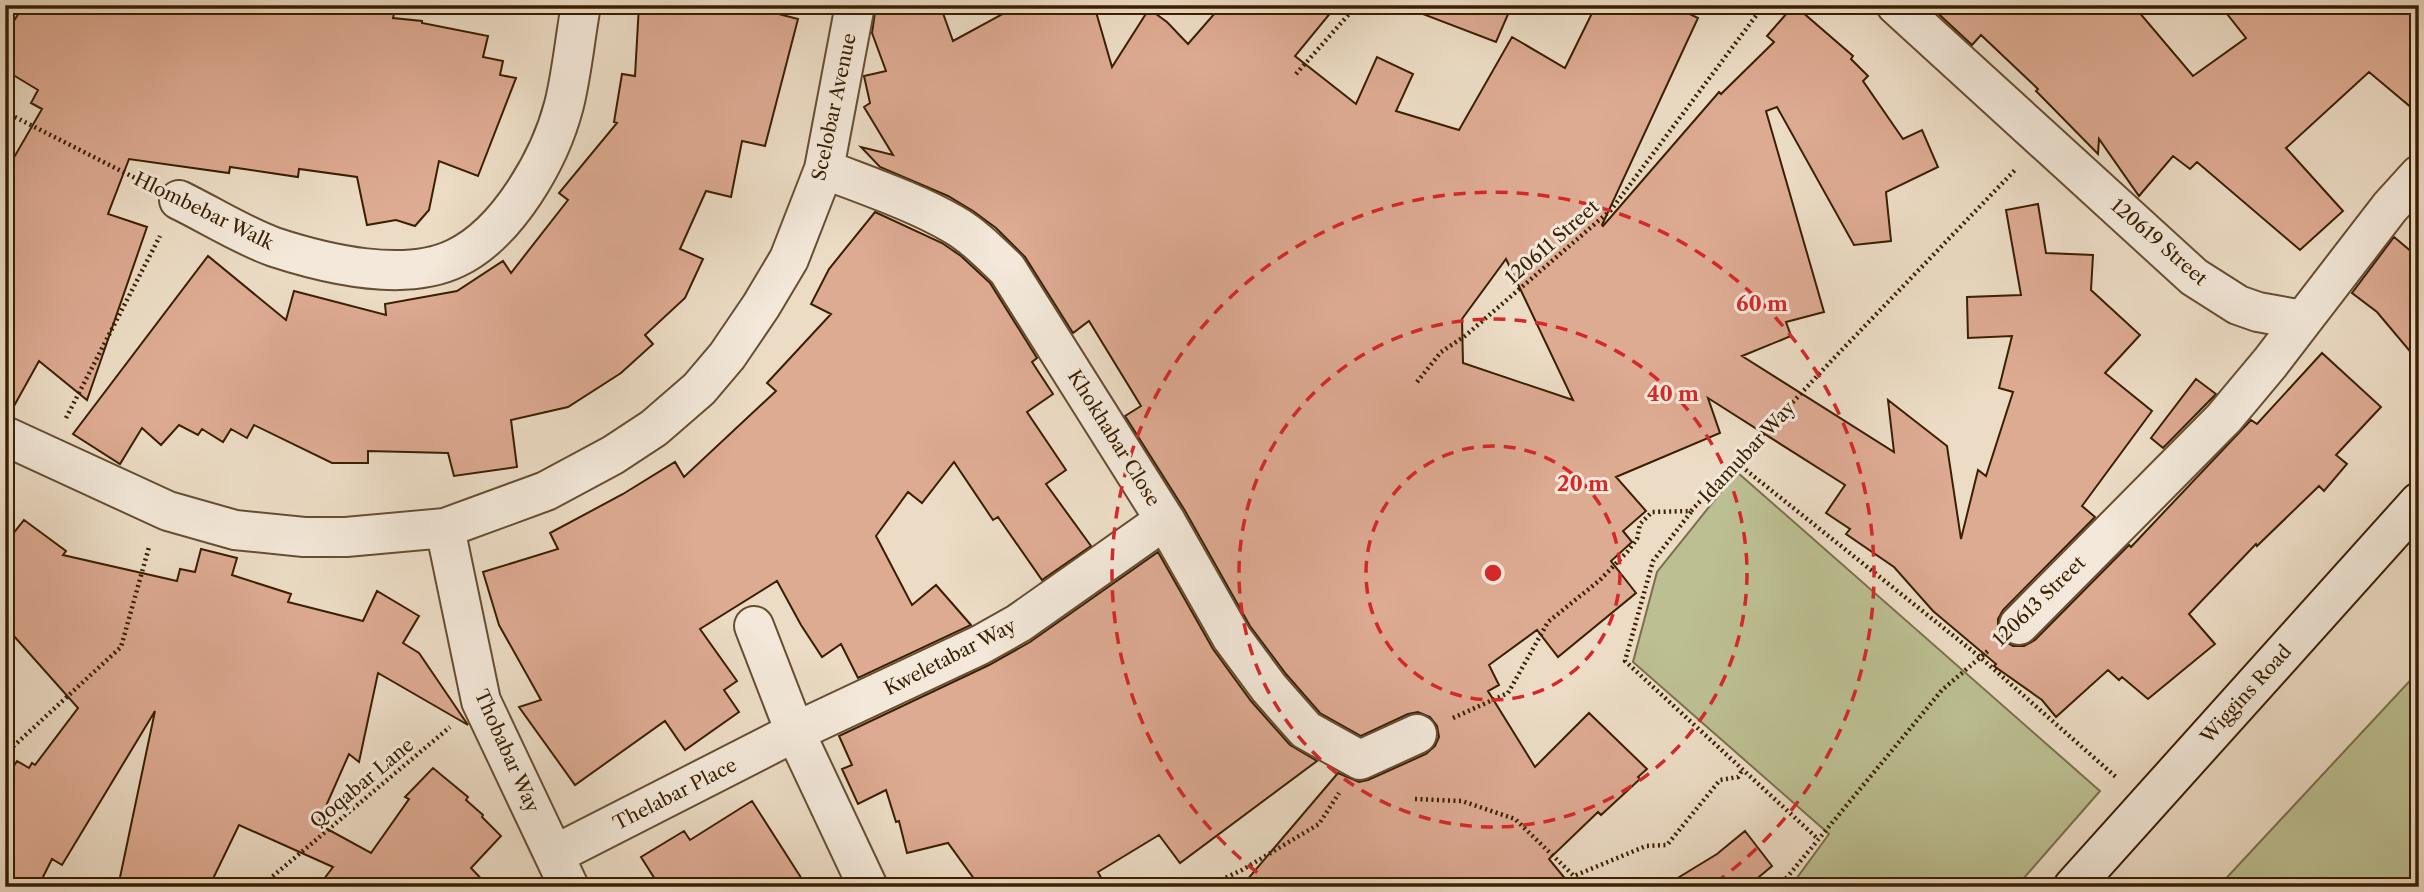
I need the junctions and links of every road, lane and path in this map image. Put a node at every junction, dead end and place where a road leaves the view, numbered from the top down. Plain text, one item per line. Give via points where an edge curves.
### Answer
1 (581, 5) edge
2 (855, 5) edge
3 (1357, 5) edge
4 (1764, 5) edge
5 (1896, 5) edge
6 (1296, 74) dead end
7 (5, 112) edge
8 (2044, 140) junction
9 (824, 169) junction
10 (2419, 175) edge
11 (179, 200) junction
12 (2303, 320) junction
13 (1417, 382) dead end
14 (5, 436) edge
15 (46, 454) junction
16 (1737, 463) junction
17 (2419, 502) edge
18 (168, 511) junction
19 (1691, 511) junction
20 (1165, 520) junction
21 (445, 528) junction
22 (2019, 625) joint
23 (754, 626) dead end
24 (1979, 657) junction
25 (481, 701) junction
26 (795, 732) junction
27 (1417, 734) joint
28 (5, 754) edge
29 (1360, 760) junction
30 (1743, 769) junction
31 (1415, 799) dead end
32 (2147, 804) junction
33 (1818, 839) junction
34 (562, 871) edge
35 (260, 887) edge
36 (869, 887) edge
37 (1206, 887) edge
38 (1779, 887) edge
39 (2073, 887) edge

1 - 11 street, Hlombebar Walk via 564,106 541,163 494,232 456,258 421,268 387,270 334,264 272,246
2 - 9 street, Scelobar Avenue
3 - 6 path
4 - 13 path, 120611 Street via 1611,210 1441,352
5 - 8 street, 120619 Street
7 - 11 path, Hlombebar Walk
8 - 12 street, 120619 Street via 2194,277 2238,305
8 - 16 path, Idamubar Way
9 - 20 street, Khokhabar Close via 955,225 1007,269
9 - 21 street, Scelobar Avenue via 789,259 727,356 699,389 614,455 546,491
10 - 12 street
11 - 15 path
12 - 22 street, 120613 Street via 2224,418
14 - 15 street, Scelobar Avenue
15 - 18 street, Scelobar Avenue
16 - 19 path, Idamubar Way
16 - 24 path
17 - 32 street, Wiggins Road
18 - 21 street, Scelobar Avenue via 235,530 304,537
18 - 28 path via 147,551 121,648
19 - 27 path, Idamubar Way via 1652,512 1640,524 1628,551 1548,622 1508,693
19 - 30 path via 1653,561 1625,661
20 - 26 street, Kweletabar Way via 1019,623
20 - 29 street, Khokhabar Close via 1232,638 1269,688 1307,730
21 - 25 street, Thobabar Way
22 - 24 path, 120613 Street
23 - 26 street
24 - 32 path
24 - 33 path, 120613 Street via 1942,690
25 - 34 street, Thobabar Way
25 - 35 path, Qoqabar Lane
26 - 34 street, Thelabar Place
26 - 36 street
27 - 29 street
29 - 37 path via 1320,824
30 - 31 path via 1738,777 1720,780 1667,845 1646,846 1574,876 1515,819 1462,801
30 - 33 path
32 - 39 street, Wiggins Road
33 - 38 path, 120613 Street

